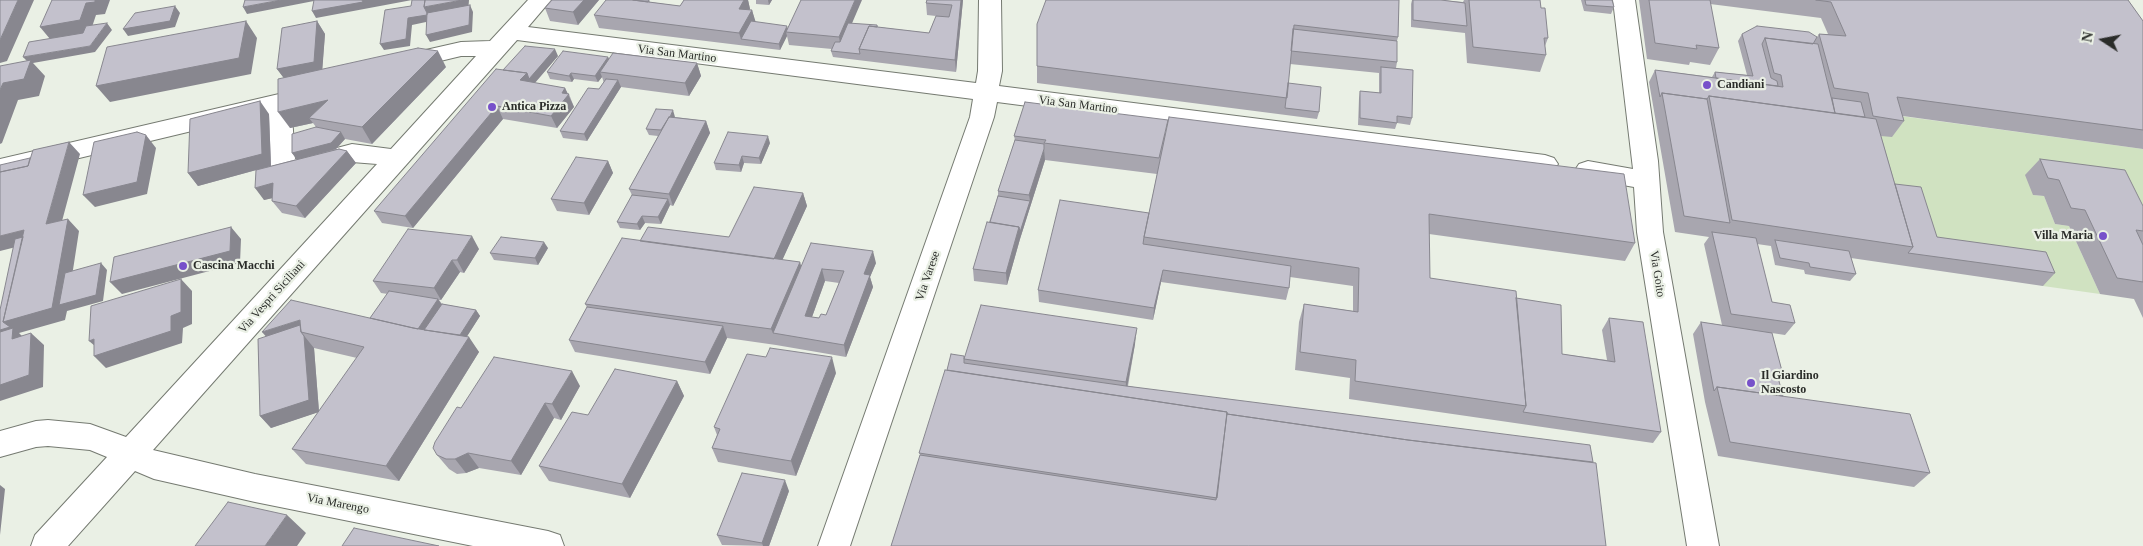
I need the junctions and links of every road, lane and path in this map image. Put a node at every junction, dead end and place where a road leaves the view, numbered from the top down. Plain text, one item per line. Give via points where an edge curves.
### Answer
1 (540, 0) edge
2 (990, 0) edge
3 (1624, 0) edge
4 (504, 40) junction
5 (378, 68) edge
6 (988, 94) junction
7 (396, 159) junction
8 (0, 168) edge
9 (1645, 180) junction
10 (0, 444) edge
11 (129, 455) junction
12 (47, 546) edge
13 (548, 546) edge
14 (834, 546) edge
15 (1703, 546) edge

1 - 4 street, Via Vespri Siciliani
2 - 6 street, Via Varese
3 - 9 street, Via Goito
4 - 5 street
4 - 6 street, Via San Martino
4 - 7 street, Via Vespri Siciliani
6 - 9 street, Via San Martino
6 - 14 street, Via Varese
7 - 8 street via 352,153 283,171 279,102
7 - 11 street, Via Vespri Siciliani
9 - 15 street, Via Goito via 1653,250
10 - 11 street, Via Marengo via 36,434 60,433 90,437
11 - 12 street, Via Vespri Siciliani
11 - 13 street, Via Marengo via 154,465 246,486

